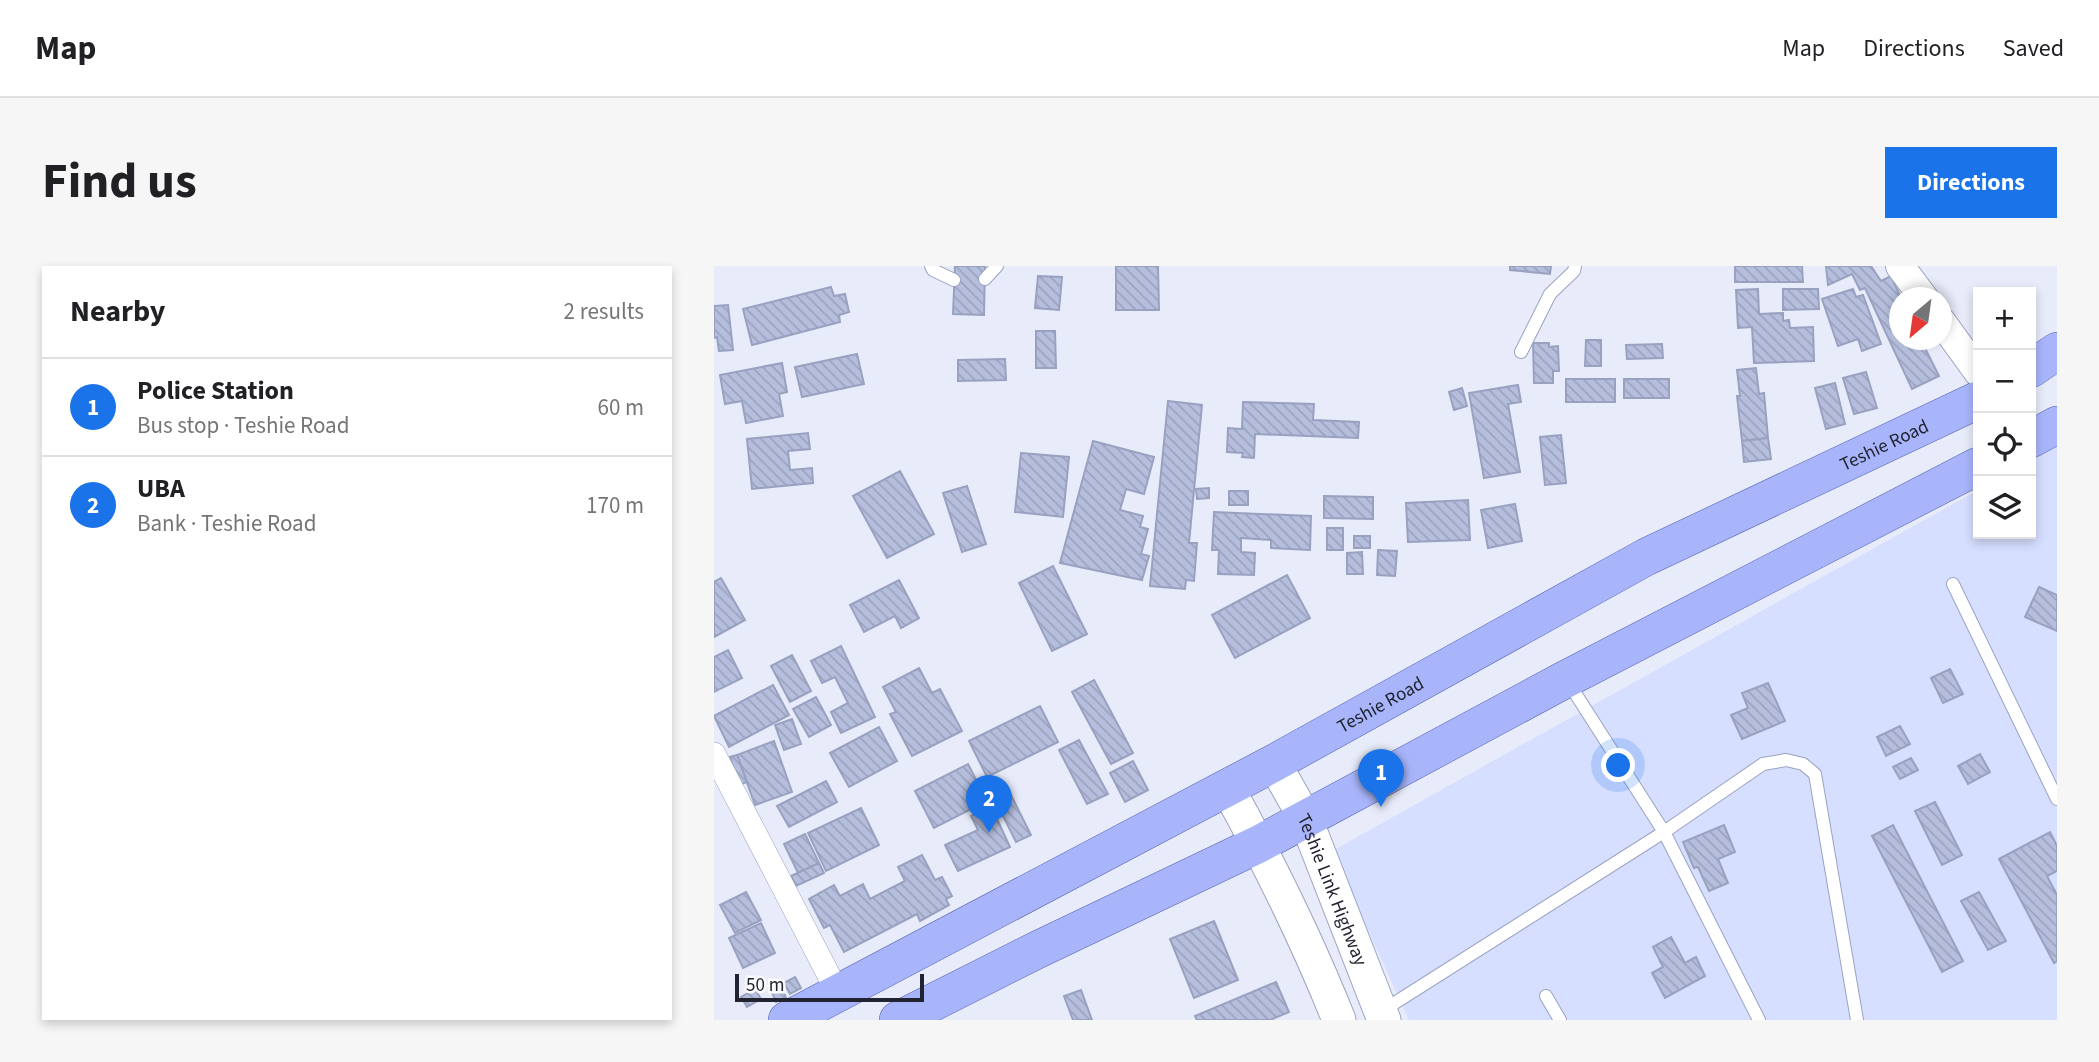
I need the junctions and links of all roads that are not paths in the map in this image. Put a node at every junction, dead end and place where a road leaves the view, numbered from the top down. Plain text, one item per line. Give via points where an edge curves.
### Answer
1 (931, 266) edge
2 (997, 266) edge
3 (1575, 266) edge
4 (1900, 266) edge
5 (985, 279) dead end
6 (954, 280) dead end
7 (1916, 287) edge
8 (1952, 336) edge
9 (2057, 351) edge
10 (1521, 352) dead end
11 (1973, 365) edge
12 (2036, 366) edge
13 (1973, 402) edge
14 (2057, 425) edge
15 (2036, 436) edge
16 (1973, 469) edge
17 (1953, 584) dead end
18 (1566, 679) junction
19 (715, 758) edge
20 (1274, 763) junction
21 (1227, 787) junction
22 (2057, 799) edge
23 (1306, 820) junction
24 (1664, 832) junction
25 (1259, 844) junction
26 (838, 993) junction
27 (1546, 996) dead end
28 (1383, 1016) edge
29 (788, 1020) edge
30 (898, 1020) edge
31 (1339, 1020) edge
32 (1560, 1020) edge
33 (1759, 1020) edge
34 (1857, 1020) edge

1 - 6 lane
2 - 5 lane
3 - 10 lane via 1550,294
4 - 7 street
8 - 11 street
9 - 12 main road
13 - 20 main road, Teshie Road via 1646,557
14 - 15 main road
16 - 18 main road
17 - 22 lane
18 - 23 main road
18 - 24 lane
19 - 26 street
20 - 21 main road, Teshie Road
20 - 23 main road, Teshie Link Highway
21 - 25 main road
21 - 26 main road, Teshie Road
23 - 25 main road
23 - 28 main road, Teshie Link Highway
24 - 28 lane
24 - 33 lane
24 - 34 lane via 1763,764 1786,760 1815,774
25 - 30 main road
25 - 31 main road
26 - 29 main road, Teshie Road
27 - 32 lane

